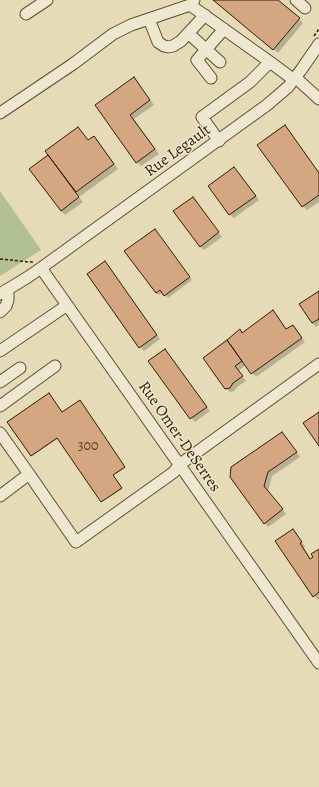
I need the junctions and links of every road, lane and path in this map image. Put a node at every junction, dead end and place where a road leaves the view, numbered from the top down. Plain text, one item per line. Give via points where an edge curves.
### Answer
1 (47, 0) edge
2 (296, 0) edge
3 (192, 2) edge
4 (305, 8) dead end
5 (26, 14) dead end
6 (205, 15) junction
7 (149, 19) junction
8 (224, 29) junction
9 (188, 33) junction
10 (319, 44) edge
11 (206, 50) junction
12 (220, 62) dead end
13 (270, 62) junction
14 (211, 78) dead end
15 (295, 79) junction
16 (319, 98) edge
17 (0, 113) edge
18 (219, 141) junction
19 (0, 258) edge
20 (38, 265) junction
21 (3, 292) edge
22 (66, 306) junction
23 (0, 312) edge
24 (0, 351) edge
25 (319, 364) edge
26 (55, 366) dead end
27 (20, 368) dead end
28 (0, 382) edge
29 (0, 406) edge
30 (0, 433) edge
31 (179, 465) junction
32 (29, 474) junction
33 (0, 496) edge
34 (319, 663) edge

1 - 5 street
2 - 4 street
3 - 6 street
3 - 7 street
6 - 8 street
6 - 9 street
7 - 9 street via 158,42 164,46 177,44
7 - 17 street via 113,34
8 - 11 street
8 - 13 street
9 - 11 street
10 - 15 street, Rue Legault
11 - 12 street
11 - 14 street via 198,60
13 - 15 street
13 - 18 street via 250,82 202,117
15 - 16 street
15 - 18 street, Rue Legault via 277,97
18 - 20 street, Rue Legault
19 - 20 path
20 - 21 street
20 - 22 street, Rue Omer-DeSerres
21 - 23 street via 9,297 6,306
22 - 24 street
22 - 31 street, Rue Omer-DeSerres
25 - 31 street
26 - 29 street
27 - 28 street
30 - 32 street
31 - 32 street via 174,472 76,542
31 - 34 street, Rue Omer-DeSerres
32 - 33 street

